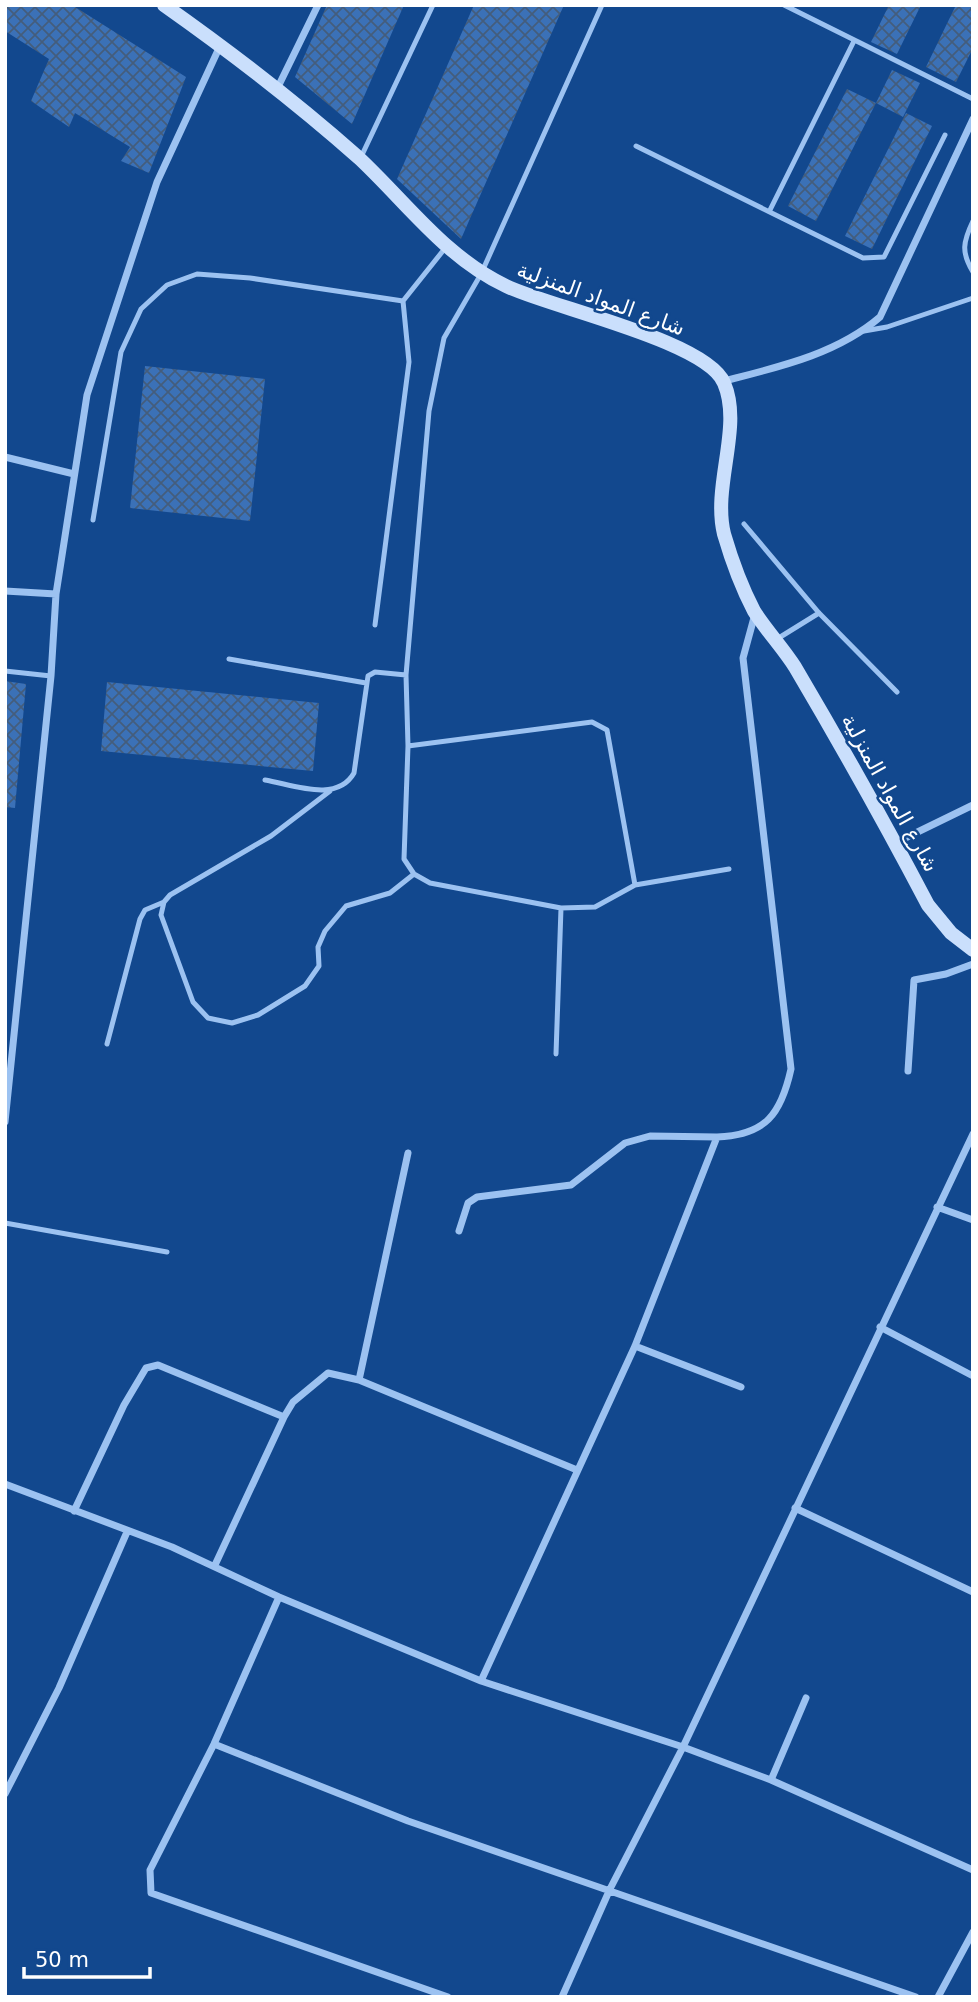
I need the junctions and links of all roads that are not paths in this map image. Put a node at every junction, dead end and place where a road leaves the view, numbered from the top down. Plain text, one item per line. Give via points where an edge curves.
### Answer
1 (164, 5) edge
2 (318, 5) edge
3 (433, 5) edge
4 (602, 5) edge
5 (783, 5) edge
6 (854, 41) junction
7 (221, 45) junction
8 (277, 89) junction
9 (973, 99) edge
10 (973, 119) edge
11 (945, 135) dead end
12 (636, 146) dead end
13 (360, 159) junction
14 (770, 210) junction
15 (973, 221) edge
16 (446, 247) junction
17 (973, 272) edge
18 (481, 274) junction
19 (973, 298) edge
20 (403, 301) junction
21 (864, 331) junction
22 (724, 381) junction
23 (5, 457) edge
24 (74, 474) junction
25 (93, 520) dead end
26 (744, 524) dead end
27 (5, 592) edge
28 (56, 594) junction
29 (756, 613) junction
30 (819, 613) junction
31 (375, 625) dead end
32 (777, 639) junction
33 (229, 659) dead end
34 (5, 671) edge
35 (406, 675) junction
36 (51, 676) junction
37 (366, 683) junction
38 (897, 692) dead end
39 (408, 746) junction
40 (265, 780) dead end
41 (330, 791) junction
42 (973, 805) edge
43 (895, 843) junction
44 (729, 869) dead end
45 (414, 874) junction
46 (635, 885) junction
47 (164, 902) junction
48 (561, 908) junction
49 (973, 950) edge
50 (973, 964) edge
51 (107, 1044) dead end
52 (556, 1054) dead end
53 (908, 1071) dead end
54 (5, 1122) edge
55 (973, 1134) edge
56 (717, 1137) junction
57 (408, 1153) dead end
58 (937, 1207) junction
59 (973, 1220) edge
60 (5, 1223) edge
61 (459, 1231) dead end
62 (167, 1252) dead end
63 (880, 1327) junction
64 (635, 1346) junction
65 (973, 1376) edge
66 (359, 1380) junction
67 (741, 1387) dead end
68 (284, 1417) junction
69 (577, 1470) junction
70 (5, 1484) edge
71 (795, 1508) junction
72 (74, 1511) junction
73 (127, 1532) junction
74 (215, 1565) junction
75 (973, 1592) edge
76 (279, 1597) junction
77 (481, 1681) junction
78 (806, 1698) dead end
79 (214, 1744) junction
80 (683, 1747) junction
81 (771, 1780) junction
82 (5, 1794) edge
83 (972, 1866) edge
84 (610, 1889) junction
85 (973, 1932) edge
86 (448, 1997) edge
87 (562, 1997) edge
88 (916, 1997) edge
89 (938, 1997) edge

1 - 7 street, شارع المواد المنزلية
2 - 8 street
3 - 13 lane
4 - 18 lane
5 - 6 lane
6 - 9 lane
6 - 14 lane
7 - 8 street, شارع المواد المنزلية
7 - 24 street via 157,182 87,395
8 - 13 street, شارع المواد المنزلية
10 - 21 street via 880,317
11 - 14 lane via 884,257 863,258
12 - 14 lane
13 - 16 street, شارع المواد المنزلية
15 - 17 lane via 963,241
16 - 18 street, شارع المواد المنزلية
16 - 20 lane
18 - 22 street, شارع المواد المنزلية via 661,341 706,365
18 - 35 lane via 444,338 429,411
19 - 21 lane
20 - 25 lane via 197,274 167,285 141,309 121,352
20 - 31 lane via 409,362
21 - 22 street via 782,366
22 - 29 street, شارع المواد المنزلية via 730,418 720,500 724,534
23 - 24 street
24 - 28 street
26 - 30 lane
27 - 28 street
28 - 36 street
29 - 32 street, شارع المواد المنزلية
29 - 56 street via 743,658 791,1069 785,1098 773,1119 737,1136
30 - 32 lane
30 - 38 lane
32 - 43 street, شارع المواد المنزلية
33 - 37 lane
34 - 36 lane
35 - 37 lane via 375,672
35 - 39 lane
36 - 54 street
37 - 41 lane via 354,773 348,784
39 - 45 lane via 404,859
39 - 46 lane via 592,722 607,730
40 - 41 lane
41 - 47 lane via 271,836
42 - 43 street
43 - 49 street, شارع المواد المنزلية via 928,905 951,933
44 - 46 lane
45 - 47 lane via 390,893 346,906 326,931 318,947 319,966 305,986 258,1015 232,1023 208,1018 193,1002 162,915
45 - 48 lane via 430,883
46 - 48 lane via 595,907
47 - 51 lane via 154,904 140,919
48 - 52 lane
50 - 53 street via 914,980
55 - 58 street
56 - 61 street via 650,1136 625,1143 571,1185 477,1197 468,1203
56 - 64 street
57 - 66 street
58 - 59 street
58 - 63 street
60 - 62 lane
63 - 65 street
63 - 71 street
64 - 67 street
64 - 69 street
66 - 68 street via 328,1373 293,1402
66 - 69 street
68 - 72 street via 158,1365 146,1368
68 - 74 street
69 - 77 street
70 - 72 street
71 - 75 street
71 - 80 street
72 - 73 street
73 - 74 street
73 - 82 street via 59,1688
74 - 76 street
76 - 77 street
76 - 79 street
77 - 80 street
78 - 81 street
79 - 84 street via 408,1821
79 - 86 street via 150,1870 150,1893
80 - 81 street
80 - 84 street
81 - 83 street
84 - 87 street
84 - 88 street
85 - 89 street

